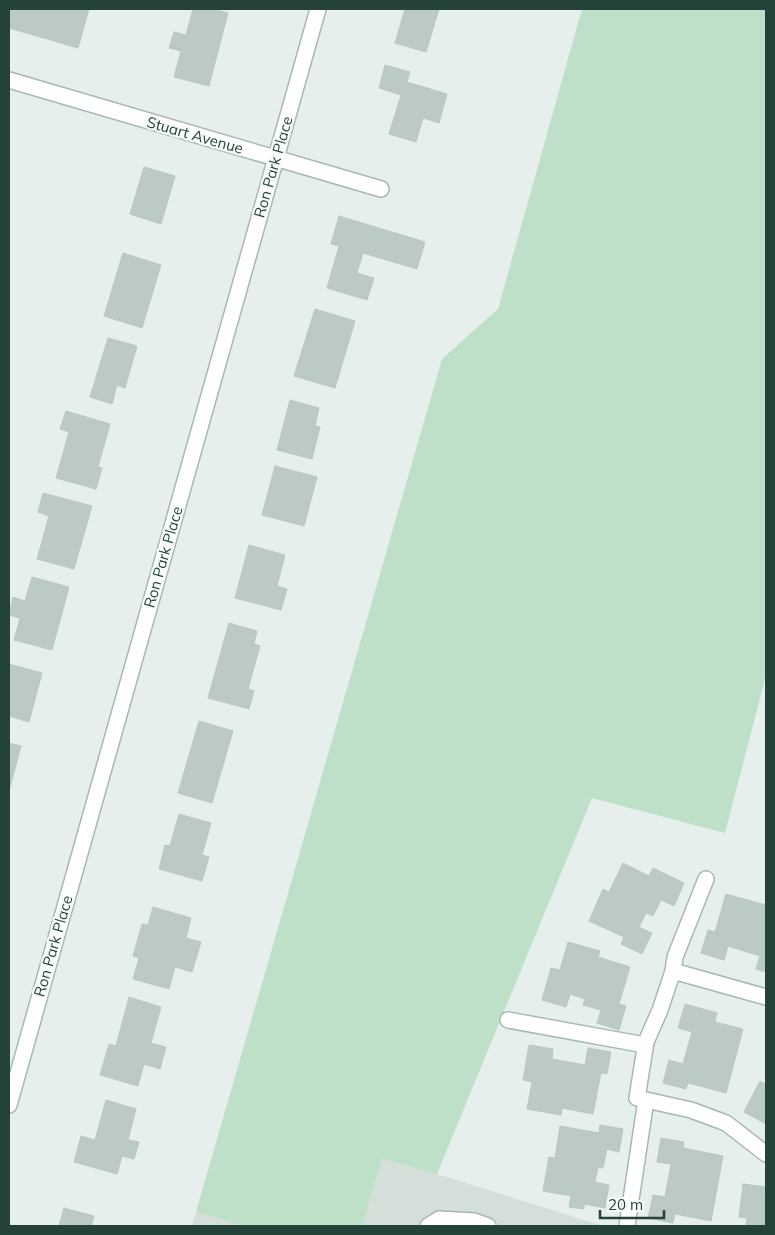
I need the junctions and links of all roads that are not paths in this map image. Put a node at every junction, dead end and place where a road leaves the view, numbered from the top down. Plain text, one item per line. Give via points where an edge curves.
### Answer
1 (318, 9) edge
2 (9, 80) edge
3 (276, 159) junction
4 (381, 189) dead end
5 (706, 879) dead end
6 (673, 971) junction
7 (766, 997) edge
8 (508, 1020) dead end
9 (645, 1045) junction
10 (646, 1100) junction
11 (9, 1105) edge
12 (766, 1154) edge
13 (428, 1226) edge
14 (488, 1226) edge
15 (627, 1226) edge

1 - 3 street, Ron Park Place
2 - 3 street, Stuart Avenue
3 - 4 street, Stuart Avenue
3 - 11 street, Ron Park Place
5 - 6 street via 675,957
6 - 7 street
6 - 9 street
8 - 9 street
9 - 10 street via 637,1098
10 - 12 street via 691,1110 726,1123
10 - 15 street
13 - 14 street via 439,1219 474,1221

